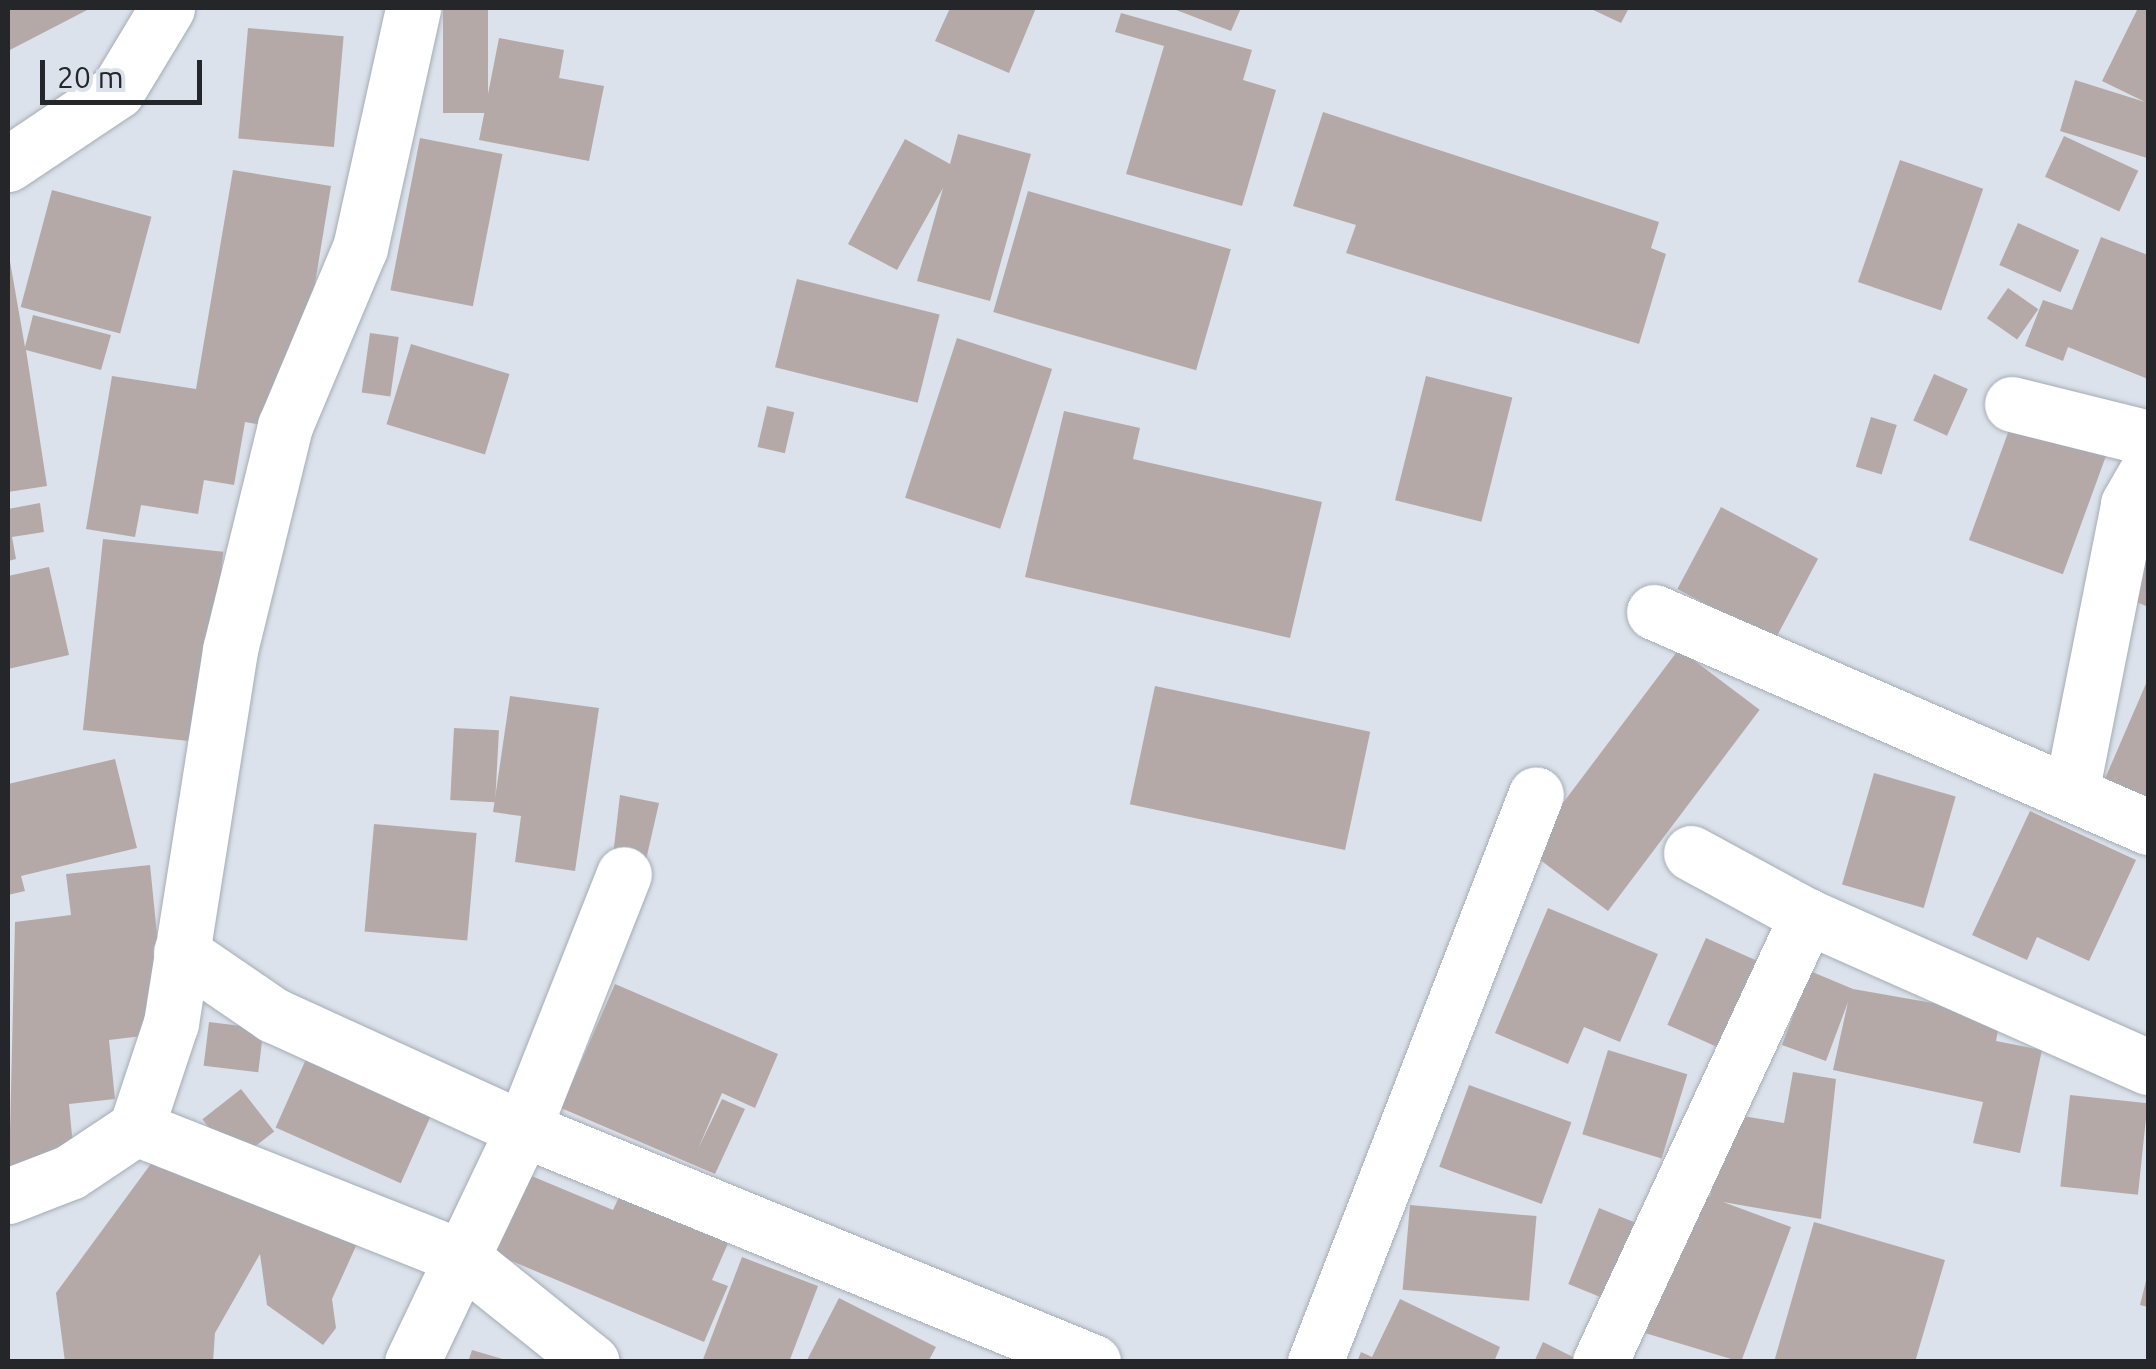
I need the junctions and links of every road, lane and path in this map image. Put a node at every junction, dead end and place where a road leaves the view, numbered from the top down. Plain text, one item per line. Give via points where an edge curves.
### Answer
1 (167, 8) edge
2 (413, 8) edge
3 (8, 164) edge
4 (2012, 404) dead end
5 (2148, 438) edge
6 (2148, 469) edge
7 (1654, 612) dead end
8 (2071, 793) junction
9 (1536, 794) dead end
10 (2148, 826) edge
11 (1690, 853) dead end
12 (624, 874) dead end
13 (1808, 916) junction
14 (181, 952) junction
15 (2148, 1066) edge
16 (136, 1128) junction
17 (523, 1129) junction
18 (8, 1196) edge
19 (460, 1256) junction
20 (1063, 1356) edge
21 (412, 1362) edge
22 (592, 1362) edge
23 (1314, 1362) edge
24 (1600, 1362) edge

1 - 3 street via 116,90
2 - 14 street via 360,248 285,426 234,631
4 - 5 street
6 - 8 street via 2128,504
7 - 8 street
8 - 10 street
9 - 23 street
11 - 13 street
12 - 17 street
13 - 15 street
13 - 24 street
14 - 16 street via 171,1023
14 - 17 street via 272,1014
16 - 18 street via 70,1172
16 - 19 street
17 - 19 street
17 - 20 street
19 - 21 street
19 - 22 street

